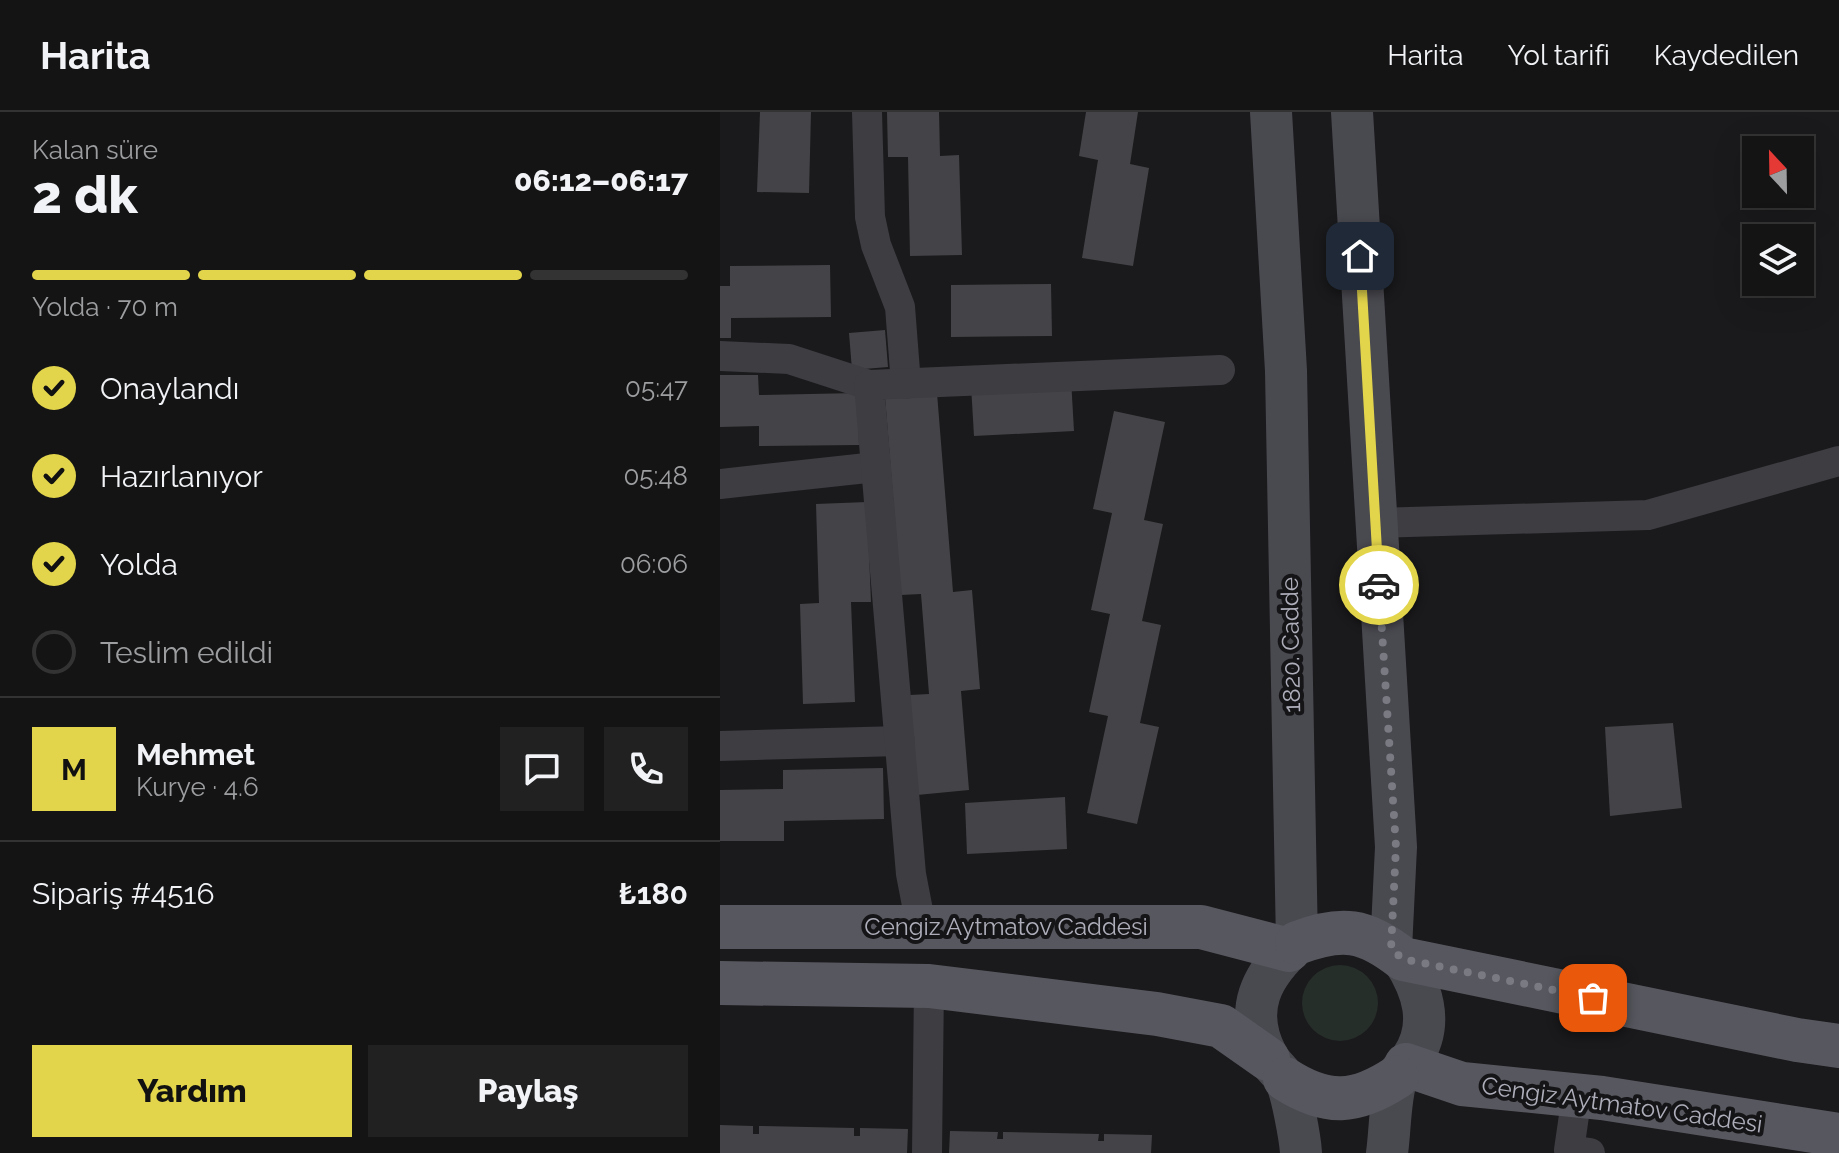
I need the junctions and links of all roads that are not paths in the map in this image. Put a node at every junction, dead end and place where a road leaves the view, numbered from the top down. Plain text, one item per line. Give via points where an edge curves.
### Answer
1 (867, 112) edge
2 (1271, 112) edge
3 (1352, 112) edge
4 (720, 356) edge
5 (1220, 370) dead end
6 (906, 384) junction
7 (869, 385) junction
8 (1839, 461) edge
9 (876, 467) junction
10 (720, 484) edge
11 (1375, 523) junction
12 (900, 741) junction
13 (720, 746) edge
14 (921, 926) junction
15 (720, 927) edge
16 (1293, 946) junction
17 (1397, 954) junction
18 (720, 983) edge
19 (929, 986) junction
20 (1839, 1046) edge
21 (1276, 1069) junction
22 (1402, 1071) junction
23 (1577, 1095) junction
24 (1839, 1135) edge
25 (927, 1153) edge
26 (1301, 1153) edge
27 (1387, 1153) edge
28 (1590, 1153) edge

1 - 6 street via 870,217 900,307
2 - 16 main road, 1820. Cadde via 1286,371
3 - 11 main road
4 - 7 street via 789,359
5 - 6 street
6 - 7 street
7 - 9 street
8 - 11 street via 1648,515
9 - 10 street
9 - 12 street
11 - 17 main road via 1396,847
12 - 13 street
12 - 14 street via 911,874
14 - 15 main road, Cengiz Aytmatov Caddesi
14 - 16 main road, Cengiz Aytmatov Caddesi via 1201,927
16 - 17 main road, Cengiz Aytmatov Caddesi via 1324,933 1353,932 1381,941
16 - 21 main road via 1262,982 1256,1008 1258,1035
17 - 20 main road, Cengiz Aytmatov Caddesi
17 - 22 main road via 1417,981 1424,1006 1423,1032
18 - 19 main road
19 - 21 main road via 1221,1026
19 - 25 street
21 - 22 main road via 1306,1092 1329,1099 1377,1091
21 - 26 main road
22 - 23 main road, Cengiz Aytmatov Caddesi via 1462,1084
22 - 27 main road
23 - 24 main road, Cengiz Aytmatov Caddesi
23 - 28 street via 1569,1150

